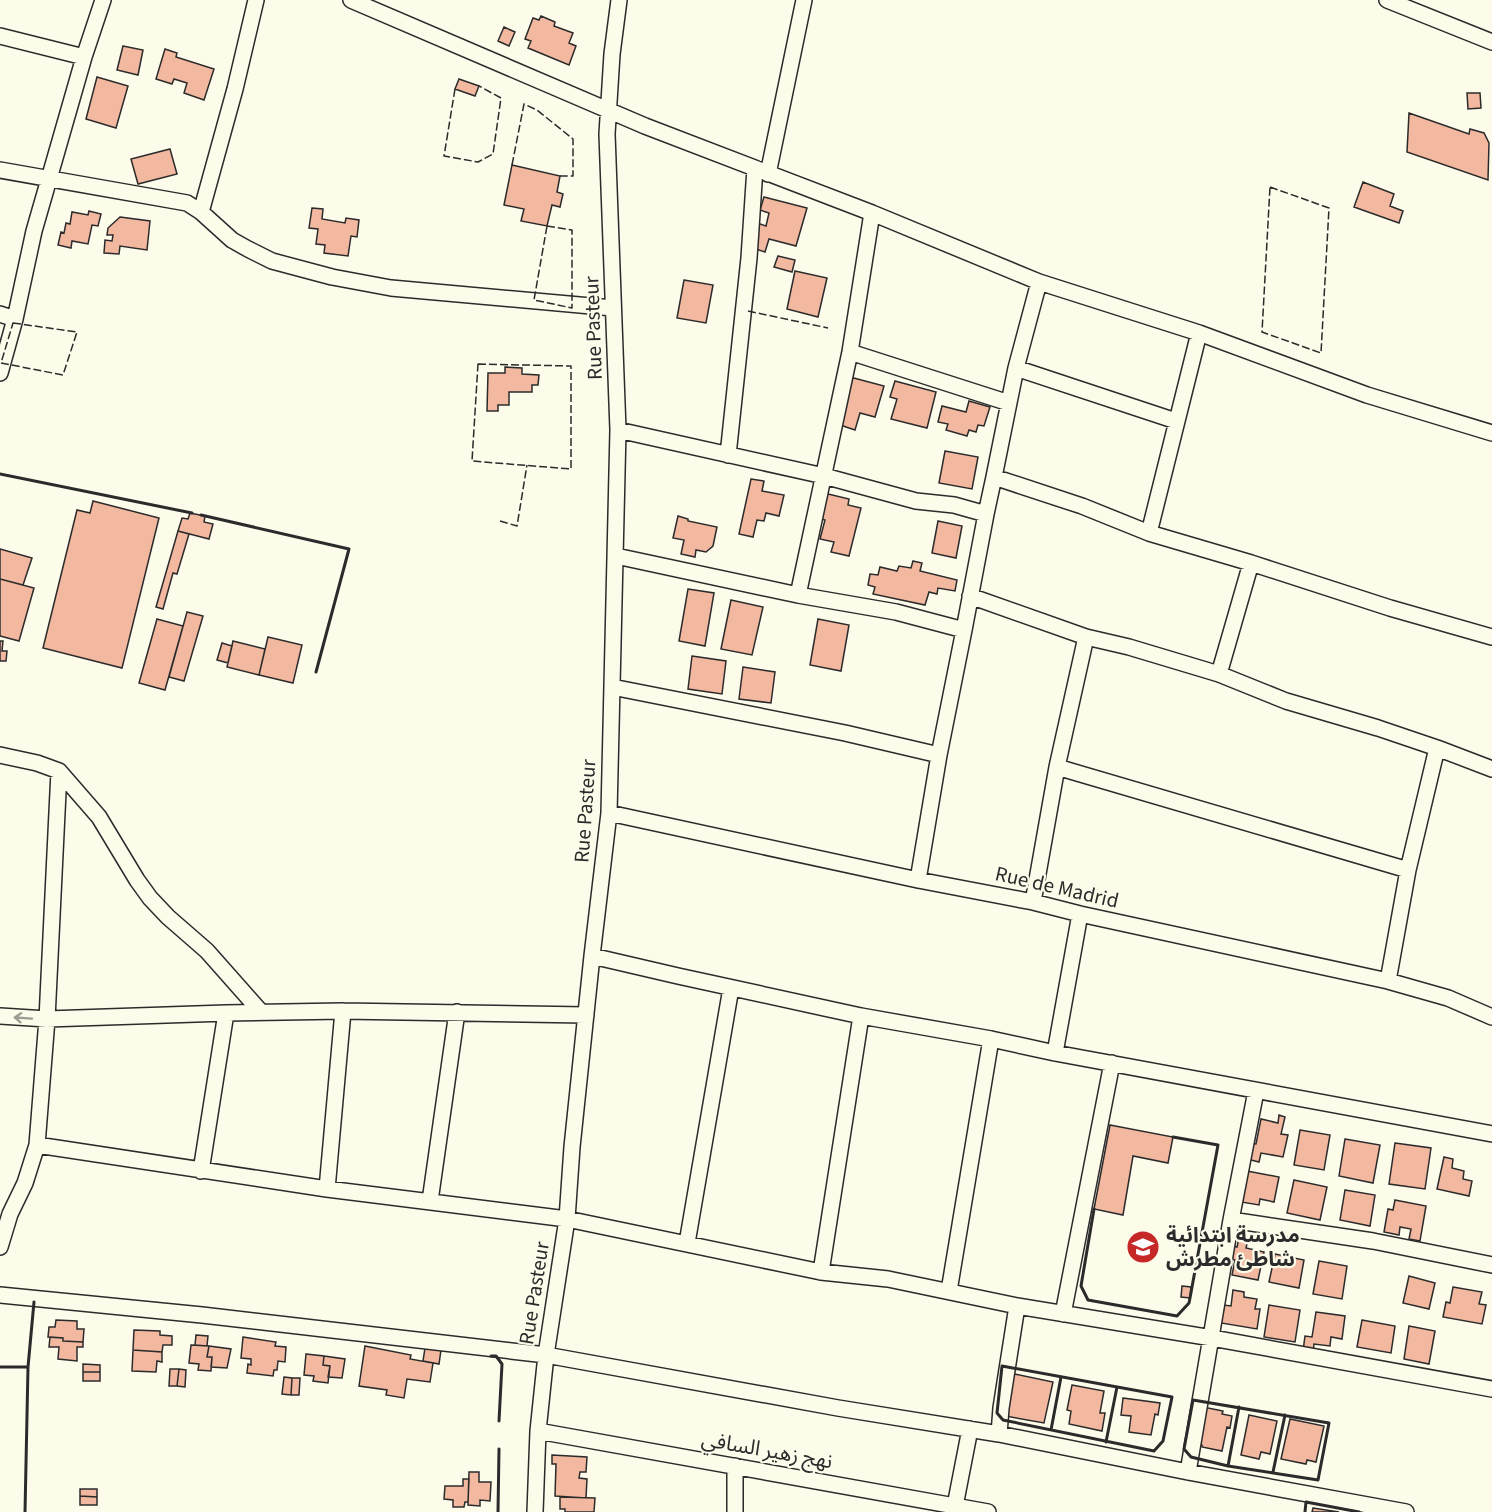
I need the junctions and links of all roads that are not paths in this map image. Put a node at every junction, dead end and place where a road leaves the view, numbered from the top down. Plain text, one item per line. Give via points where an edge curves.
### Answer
1 (103, 0) edge
2 (256, 0) edge
3 (351, 0) edge
4 (619, 0) edge
5 (804, 0) edge
6 (1387, 0) edge
7 (0, 36) edge
8 (1492, 42) edge
9 (84, 57) junction
10 (608, 110) junction
11 (0, 170) edge
12 (761, 171) junction
13 (49, 179) junction
14 (201, 212) junction
15 (872, 213) junction
16 (1039, 282) junction
17 (613, 308) junction
18 (8, 317) edge
19 (1198, 333) junction
20 (850, 352) junction
21 (1016, 368) junction
22 (0, 373) edge
23 (1009, 403) junction
24 (1176, 420) junction
25 (618, 430) junction
26 (1492, 432) edge
27 (728, 455) junction
28 (824, 476) junction
29 (994, 477) junction
30 (986, 514) junction
31 (1149, 533) junction
32 (616, 556) junction
33 (1251, 564) junction
34 (798, 595) junction
35 (970, 596) junction
36 (964, 630) junction
37 (1086, 637) junction
38 (1492, 637) edge
39 (1220, 674) junction
40 (612, 687) junction
41 (1437, 748) junction
42 (0, 755) edge
43 (939, 755) junction
44 (1057, 767) junction
45 (1492, 769) edge
46 (59, 771) junction
47 (609, 813) junction
48 (1408, 870) junction
49 (918, 880) junction
50 (1033, 902) junction
51 (1080, 914) junction
52 (592, 956) junction
53 (1388, 981) junction
54 (731, 988) junction
55 (342, 1011) junction
56 (261, 1012) junction
57 (457, 1012) junction
58 (226, 1013) junction
59 (586, 1015) junction
60 (861, 1016) junction
61 (0, 1017) edge
62 (1492, 1017) edge
63 (47, 1019) junction
64 (991, 1039) junction
65 (1055, 1053) junction
66 (1112, 1063) junction
67 (1257, 1090) junction
68 (1492, 1134) edge
69 (37, 1145) junction
70 (201, 1171) junction
71 (327, 1189) junction
72 (430, 1201) junction
73 (567, 1219) junction
74 (1232, 1220) junction
75 (687, 1243) junction
76 (0, 1247) edge
77 (1492, 1265) edge
78 (821, 1272) junction
79 (949, 1291) junction
80 (0, 1295) edge
81 (1017, 1306) junction
82 (1062, 1314) junction
83 (1212, 1338) junction
84 (546, 1355) junction
85 (1492, 1389) edge
86 (970, 1430) junction
87 (538, 1431) junction
88 (999, 1434) junction
89 (735, 1466) junction
90 (1188, 1472) junction
91 (955, 1506) junction
92 (535, 1512) edge
93 (735, 1512) edge
94 (988, 1512) edge
95 (1406, 1512) edge

1 - 9 street
2 - 14 street
3 - 10 street
4 - 10 street, Rue Pasteur
5 - 12 street
6 - 8 street
7 - 9 street
9 - 13 street
10 - 12 street
10 - 17 street, Rue Pasteur
11 - 13 street
12 - 15 street
12 - 27 street
13 - 14 street via 174,200
13 - 18 street
14 - 17 street via 232,240 272,261 332,276 391,288
15 - 16 street
15 - 20 street
16 - 19 street
16 - 21 street
17 - 25 street, Rue Pasteur
18 - 22 street
19 - 24 street
19 - 26 street via 1367,395
20 - 23 street
20 - 28 street
21 - 23 street
21 - 24 street
23 - 29 street
24 - 31 street
25 - 27 street
25 - 32 street, Rue Pasteur
27 - 28 street
28 - 30 street via 916,501 954,505
28 - 34 street
29 - 30 street
29 - 31 street
30 - 35 street
31 - 33 street
32 - 34 street
32 - 40 street, Rue Pasteur
33 - 38 street
33 - 39 street
34 - 36 street via 896,612
35 - 36 street
35 - 37 street
36 - 43 street
37 - 39 street
37 - 44 street
39 - 41 street via 1286,701
40 - 43 street
40 - 47 street, Rue Pasteur
41 - 45 street
41 - 48 street
42 - 46 street
43 - 49 street
44 - 48 street
44 - 50 street
46 - 56 street via 99,817 150,898 207,951
46 - 63 street
47 - 49 street, Rue de Madrid
47 - 52 street, Rue Pasteur
48 - 53 street
49 - 50 street, Rue de Madrid
50 - 51 street, Rue de Madrid
51 - 53 street, Rue de Madrid
51 - 65 street
52 - 54 street
52 - 59 street, Rue Pasteur
53 - 62 street, Rue de Madrid via 1448,998
54 - 60 street
54 - 75 street
55 - 56 street
55 - 57 street
55 - 71 street
56 - 58 street
57 - 59 street
57 - 72 street
58 - 63 street
58 - 70 street
59 - 73 street, Rue Pasteur
60 - 64 street
60 - 78 street
63 -> 61 street
63 - 69 street
64 - 65 street
64 - 79 street
65 - 66 street
66 - 67 street
66 - 82 street
67 - 68 street
67 - 74 street
69 - 70 street
69 - 76 street
70 - 71 street
71 - 72 street
72 - 73 street
73 - 75 street
73 - 84 street, Rue Pasteur
74 - 77 street via 1373,1241
74 - 83 street
75 - 78 street
78 - 79 street
79 - 81 street
80 - 84 street
81 - 82 street
81 - 88 street
82 - 83 street
83 - 85 street
83 - 90 street
84 - 86 street
84 - 87 street, Rue Pasteur
86 - 88 street
86 - 91 street
87 - 89 street, نهج زهير السافي
87 - 92 street, Rue Pasteur
88 - 90 street
89 - 91 street, نهج زهير السافي
89 - 93 street
90 - 95 street
91 - 94 street, نهج زهير السافي

